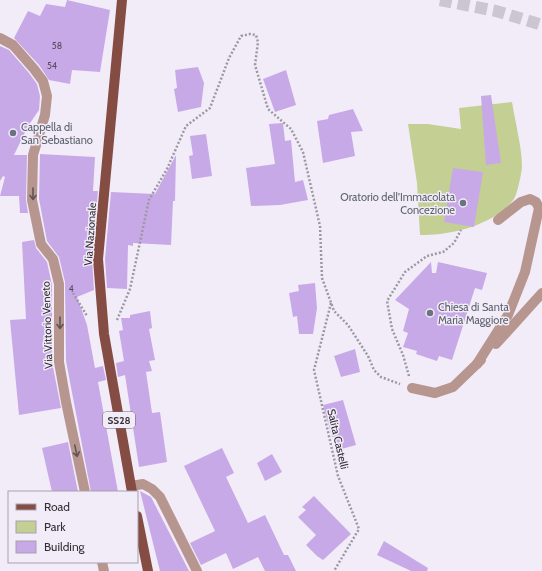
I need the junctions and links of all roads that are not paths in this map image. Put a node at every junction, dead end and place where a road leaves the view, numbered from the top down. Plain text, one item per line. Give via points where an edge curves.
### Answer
1 (122, 0) edge
2 (0, 38) edge
3 (498, 220) dead end
4 (542, 292) edge
5 (478, 364) junction
6 (412, 388) road end
7 (132, 489) edge
8 (85, 491) edge
9 (138, 521) edge
10 (148, 571) edge
11 (197, 571) edge

1 - 7 main road, Via Nazionale / SS28 via 98,259 104,334
2 -> 8 street, Via Vittorio Veneto via 13,45 34,69 46,89 48,101 33,155 32,200 41,244 53,259 59,284 59,362
3 - 5 street via 521,202 530,199 536,202 539,208 525,272 508,315
4 - 5 street
5 - 6 street via 453,387 435,393
7 - 11 street via 143,484 160,498
9 - 10 main road

